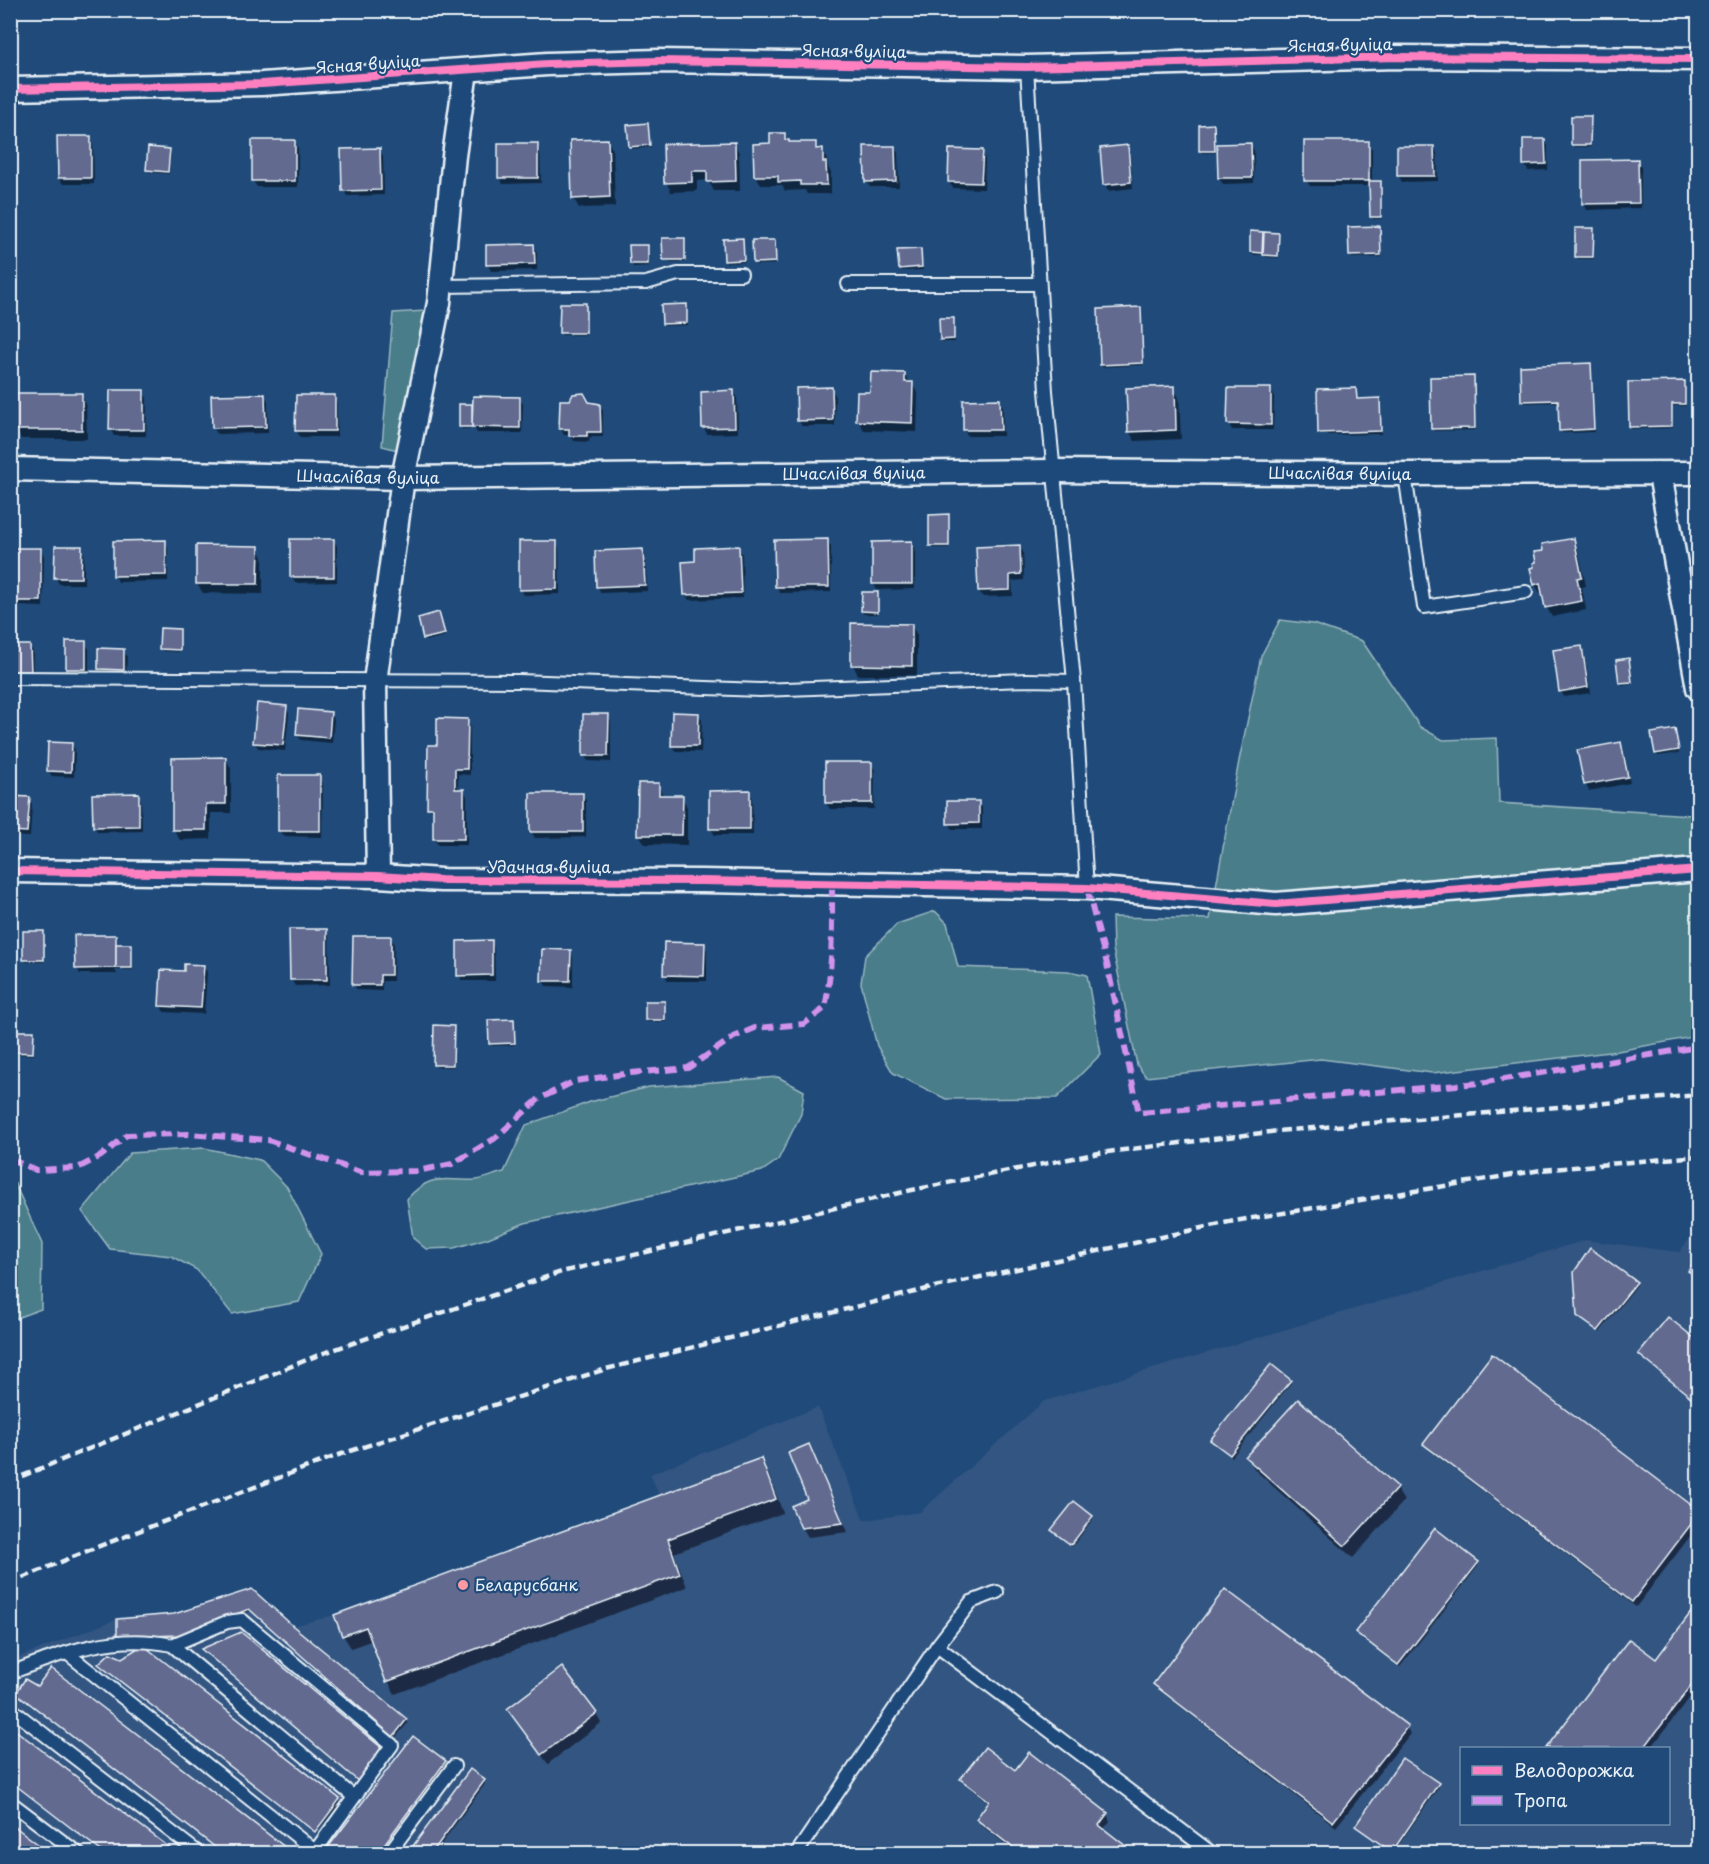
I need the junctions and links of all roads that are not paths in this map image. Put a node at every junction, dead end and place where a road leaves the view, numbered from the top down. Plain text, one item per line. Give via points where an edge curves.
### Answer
1 (1698, 59) edge
2 (1027, 67) junction
3 (466, 71) junction
4 (10, 89) edge
5 (741, 274) dead end
6 (848, 284) dead end
7 (1038, 284) junction
8 (440, 286) junction
9 (10, 469) edge
10 (1054, 471) junction
11 (1698, 473) edge
12 (1405, 474) junction
13 (1660, 474) junction
14 (403, 478) junction
15 (1526, 592) dead end
16 (10, 678) edge
17 (1074, 681) junction
18 (375, 682) junction
19 (1698, 688) edge
20 (1698, 870) edge
21 (10, 871) edge
22 (378, 876) junction
23 (1087, 888) junction
24 (998, 1592) dead end
25 (172, 1645) junction
26 (937, 1646) junction
27 (68, 1653) junction
28 (10, 1673) edge
29 (10, 1708) edge
30 (454, 1766) dead end
31 (354, 1797) junction
32 (10, 1802) edge
33 (314, 1852) edge
34 (79, 1854) edge
35 (200, 1854) edge
36 (388, 1854) edge
37 (796, 1854) edge
38 (1213, 1854) edge

1 - 2 street, Ясная вуліца via 1397,57
2 - 3 street, Ясная вуліца via 659,61
2 - 7 lane
3 - 4 street, Ясная вуліца via 262,84
3 - 8 street
5 - 8 lane via 678,274 646,283
6 - 7 lane
7 - 10 lane
8 - 14 street
9 - 14 street, Шчаслівая вуліца
10 - 12 street, Шчаслівая вуліца
10 - 14 street, Шчаслівая вуліца
10 - 17 lane
11 - 13 street, Шчаслівая вуліца
12 - 13 street, Шчаслівая вуліца
12 - 15 lane via 1424,607
13 - 19 street
14 - 18 street
16 - 18 lane
17 - 18 lane via 760,690 519,681
17 - 23 lane
18 - 22 street
20 - 23 street, Удачная вуліца via 1276,904
21 - 22 street, Удачная вуліца
22 - 23 street, Удачная вуліца
24 - 26 lane via 972,1602
25 - 27 lane via 147,1640 106,1642
25 - 31 lane
25 - 31 lane via 227,1622 242,1620 254,1628 392,1745
26 - 37 lane
26 - 38 lane
27 - 28 lane
27 - 33 lane
29 - 35 lane
30 - 36 lane
31 - 33 lane
32 - 34 lane

